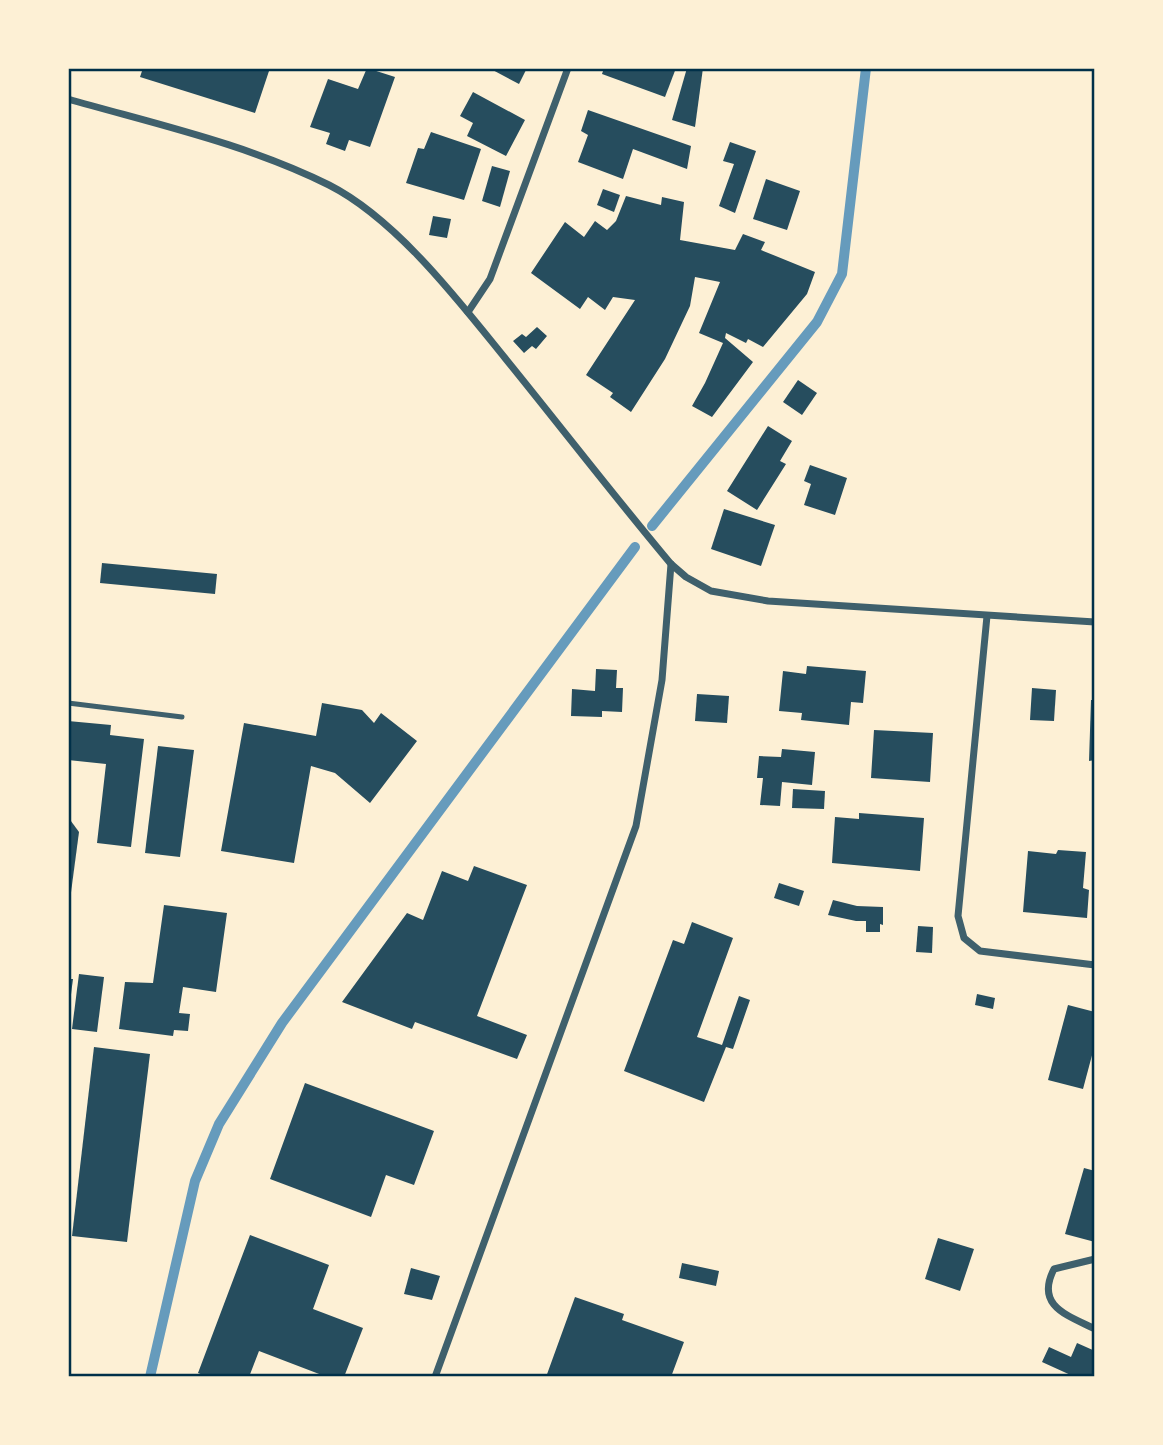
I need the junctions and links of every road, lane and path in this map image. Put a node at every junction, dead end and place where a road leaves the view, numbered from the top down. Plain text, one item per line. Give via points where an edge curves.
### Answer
1 (568, 68) edge
2 (68, 99) edge
3 (468, 312) junction
4 (671, 564) junction
5 (987, 616) junction
6 (1095, 622) edge
7 (68, 703) edge
8 (182, 717) dead end
9 (1095, 965) edge
10 (1095, 1259) edge
11 (1095, 1329) edge
12 (435, 1377) edge

1 - 3 street via 490,279
2 - 3 street via 248,151 330,186 397,234
3 - 4 street
4 - 5 street via 711,591 768,601
4 - 12 street via 662,680 636,826
5 - 6 street
5 - 9 street via 958,916 964,938 980,951
7 - 8 lane
10 - 11 street via 1054,1269 1048,1293 1062,1313

